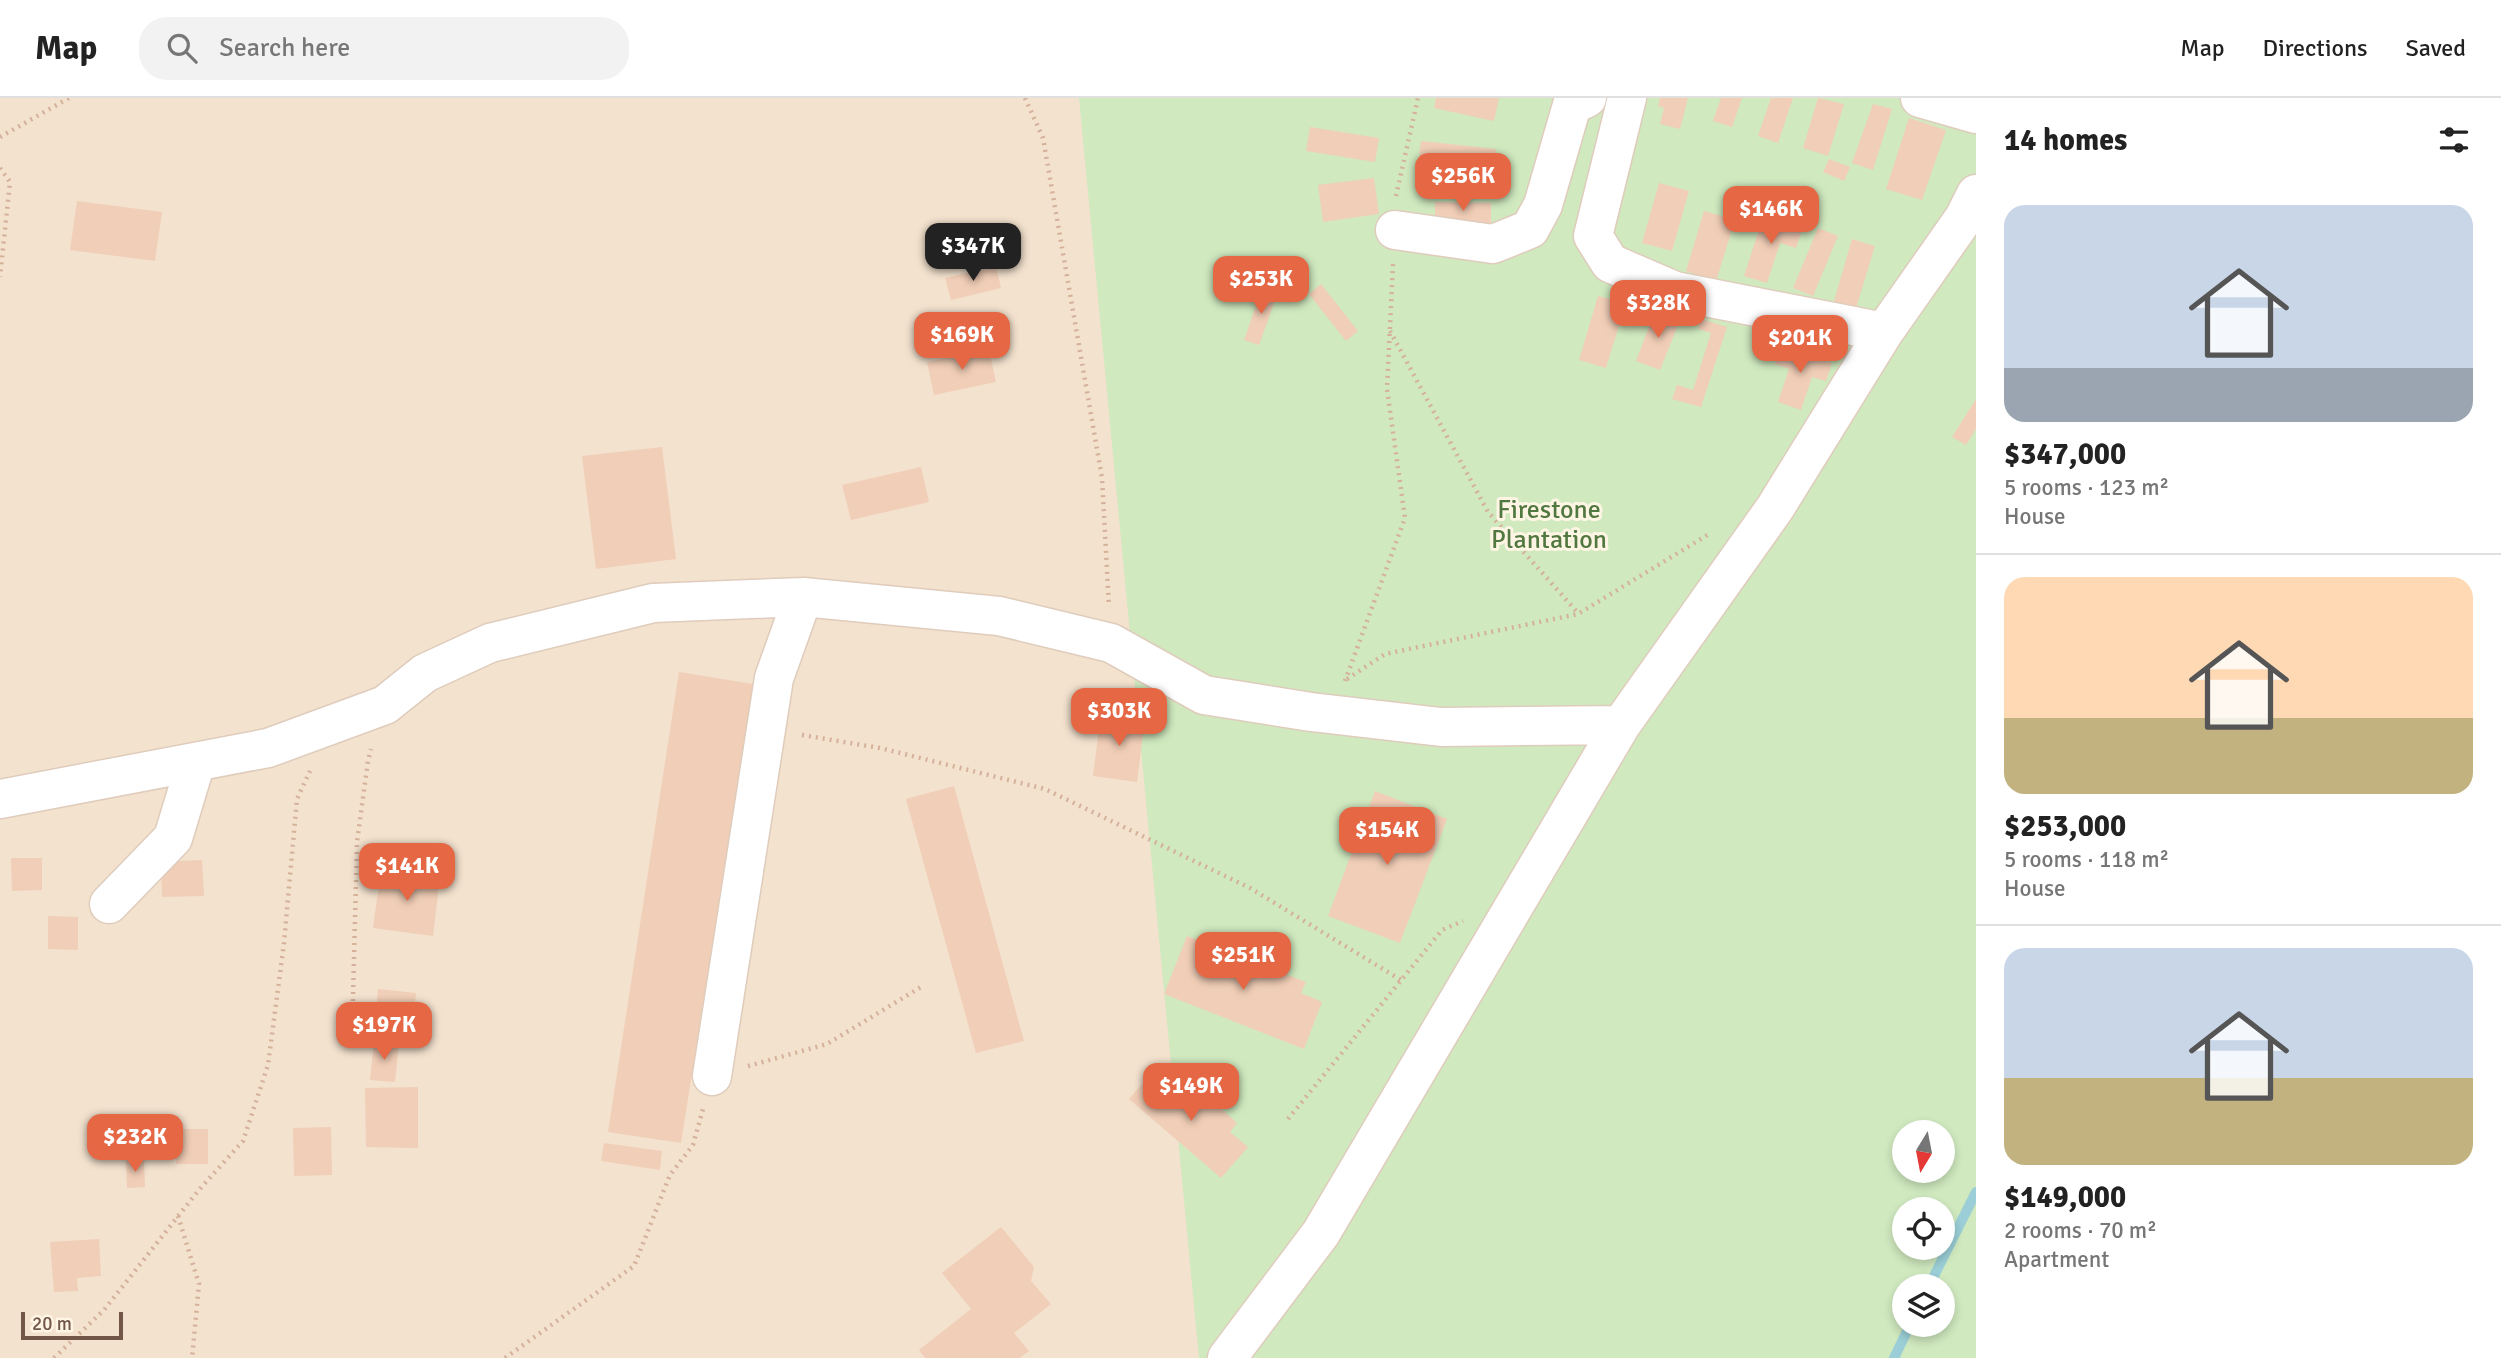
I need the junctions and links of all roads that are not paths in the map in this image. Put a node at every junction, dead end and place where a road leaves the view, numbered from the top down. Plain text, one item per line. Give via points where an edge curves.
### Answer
1 (1587, 98) edge
2 (1627, 98) edge
3 (1920, 98) edge
4 (1976, 114) edge
5 (1976, 194) edge
6 (1395, 230) road end
7 (1884, 332) junction
8 (803, 597) junction
9 (1621, 725) junction
10 (196, 762) junction
11 (0, 799) edge
12 (109, 904) dead end
13 (712, 1076) road end
14 (1227, 1358) edge

1 - 6 street via 1572,105 1543,205 1530,229 1493,244
2 - 7 street via 1593,236 1610,263 1675,291
3 - 4 street
5 - 7 street
7 - 9 street via 1775,508
8 - 9 street via 999,616 1111,643 1205,695 1311,712 1441,727
8 - 10 street via 653,603 491,643 425,673 385,705 268,748
8 - 13 street via 774,678
9 - 14 street via 1321,1233
10 - 11 street
10 - 12 street via 173,838

